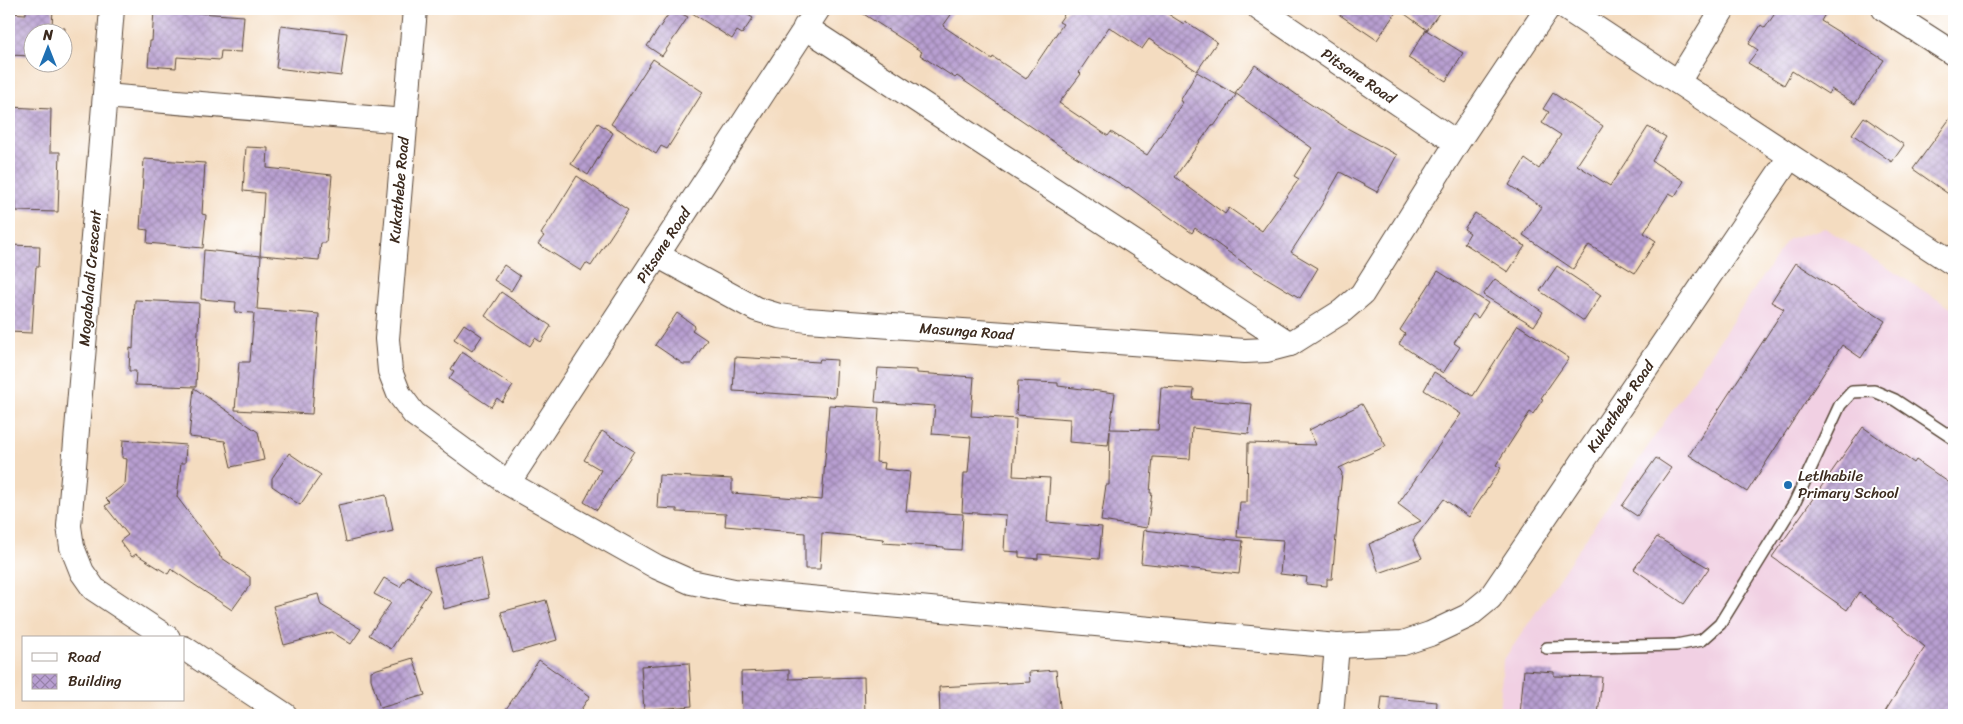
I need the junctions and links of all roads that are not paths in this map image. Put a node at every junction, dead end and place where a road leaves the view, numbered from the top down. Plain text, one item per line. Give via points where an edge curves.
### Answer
1 (112, 9) edge
2 (415, 9) edge
3 (1260, 9) edge
4 (1547, 9) edge
5 (1567, 9) edge
6 (1724, 9) edge
7 (1884, 9) edge
8 (812, 18) edge
9 (1954, 54) edge
10 (1678, 82) junction
11 (105, 96) junction
12 (405, 121) junction
13 (1457, 143) junction
14 (1790, 157) junction
15 (657, 255) junction
16 (1954, 264) edge
17 (1290, 344) junction
18 (1953, 437) edge
19 (508, 483) junction
20 (165, 636) edge
21 (1337, 646) junction
22 (1547, 648) dead end
23 (185, 649) edge
24 (285, 715) edge
25 (1331, 715) edge

1 - 11 street, Mogabaladi Crescent
2 - 12 street, Kukathebe Road
3 - 13 street, Pitsane Road
4 - 13 street, Masunga Road
5 - 10 street
6 - 10 street
7 - 9 street
8 - 15 street, Pitsane Road
8 - 17 street
10 - 14 street
11 - 12 street
11 - 20 street, Mogabaladi Crescent via 69,526 72,547 82,572 94,589
12 - 19 street, Kukathebe Road via 387,339 390,371 399,394 414,414
13 - 17 street, Masunga Road via 1362,294 1341,312
14 - 16 street
14 - 21 street, Kukathebe Road via 1490,598 1468,616 1402,643
15 - 17 street, Masunga Road via 756,309 778,316 1245,351
15 - 19 street, Pitsane Road
18 - 22 lane via 1895,400 1874,391 1852,392 1840,405 1794,504 1720,624 1702,640 1676,645
19 - 21 street, Kukathebe Road via 657,568 691,582 734,591
21 - 25 street
23 - 24 street

